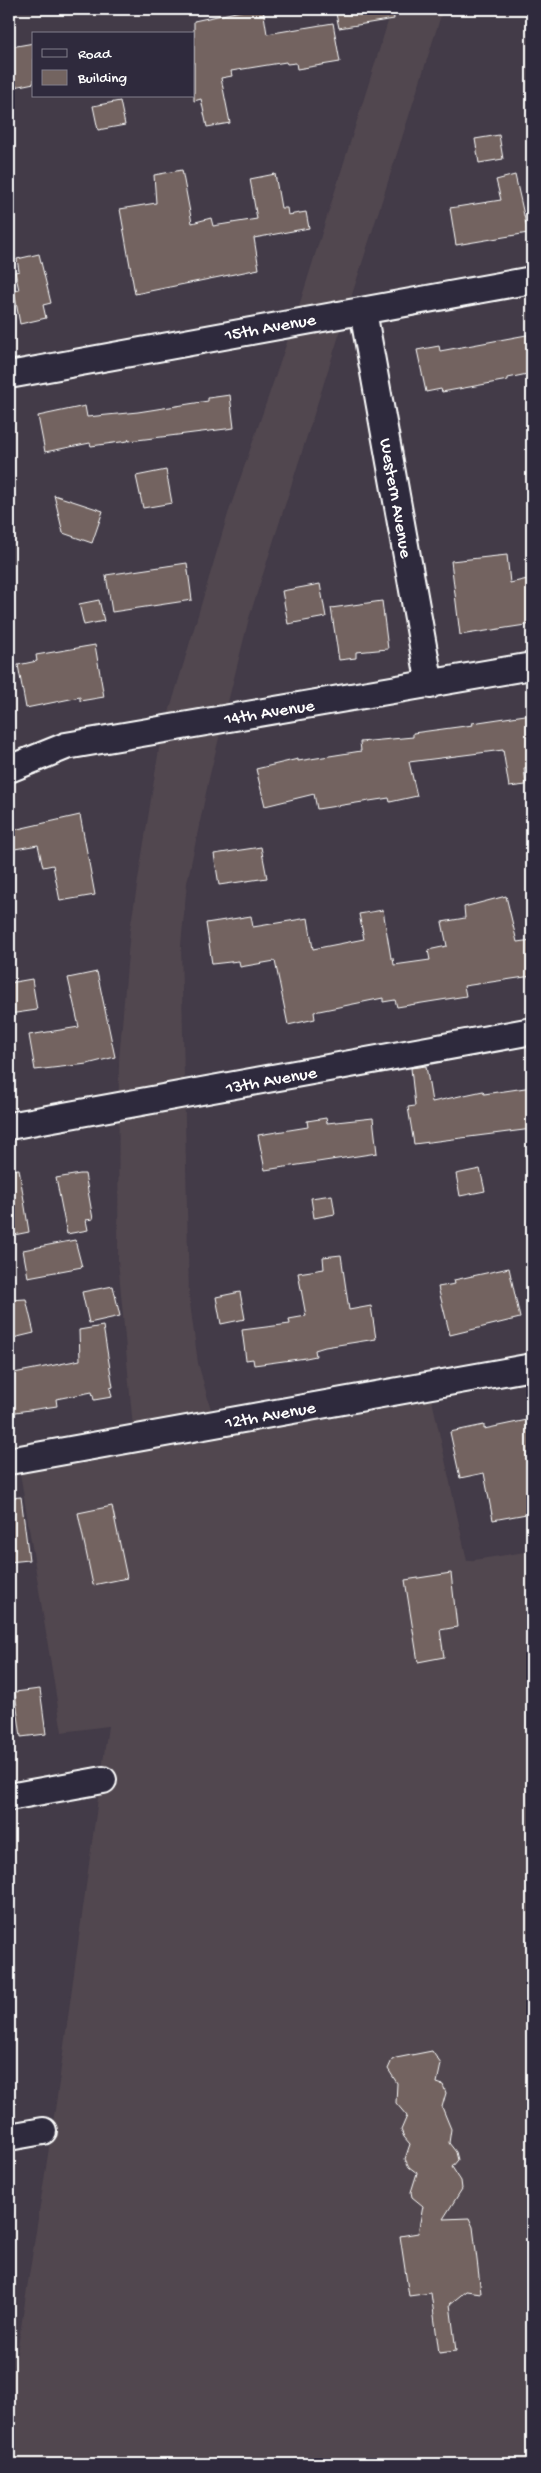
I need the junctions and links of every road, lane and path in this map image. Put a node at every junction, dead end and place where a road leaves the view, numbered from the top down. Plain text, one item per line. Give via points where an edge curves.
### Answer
1 (532, 280) edge
2 (363, 311) junction
3 (9, 375) edge
4 (532, 666) edge
5 (430, 685) junction
6 (9, 769) edge
7 (532, 1031) edge
8 (9, 1126) edge
9 (532, 1367) edge
10 (9, 1462) edge
11 (103, 1780) dead end
12 (9, 1797) edge
13 (43, 2131) dead end
14 (9, 2137) edge

1 - 2 street, 15th Avenue
2 - 3 street, 15th Avenue
2 - 5 street, Western Avenue
4 - 5 street, 14th Avenue
5 - 6 street, 14th Avenue via 66,746
7 - 8 street, 13th Avenue
9 - 10 street, 12th Avenue
11 - 12 street
13 - 14 street

